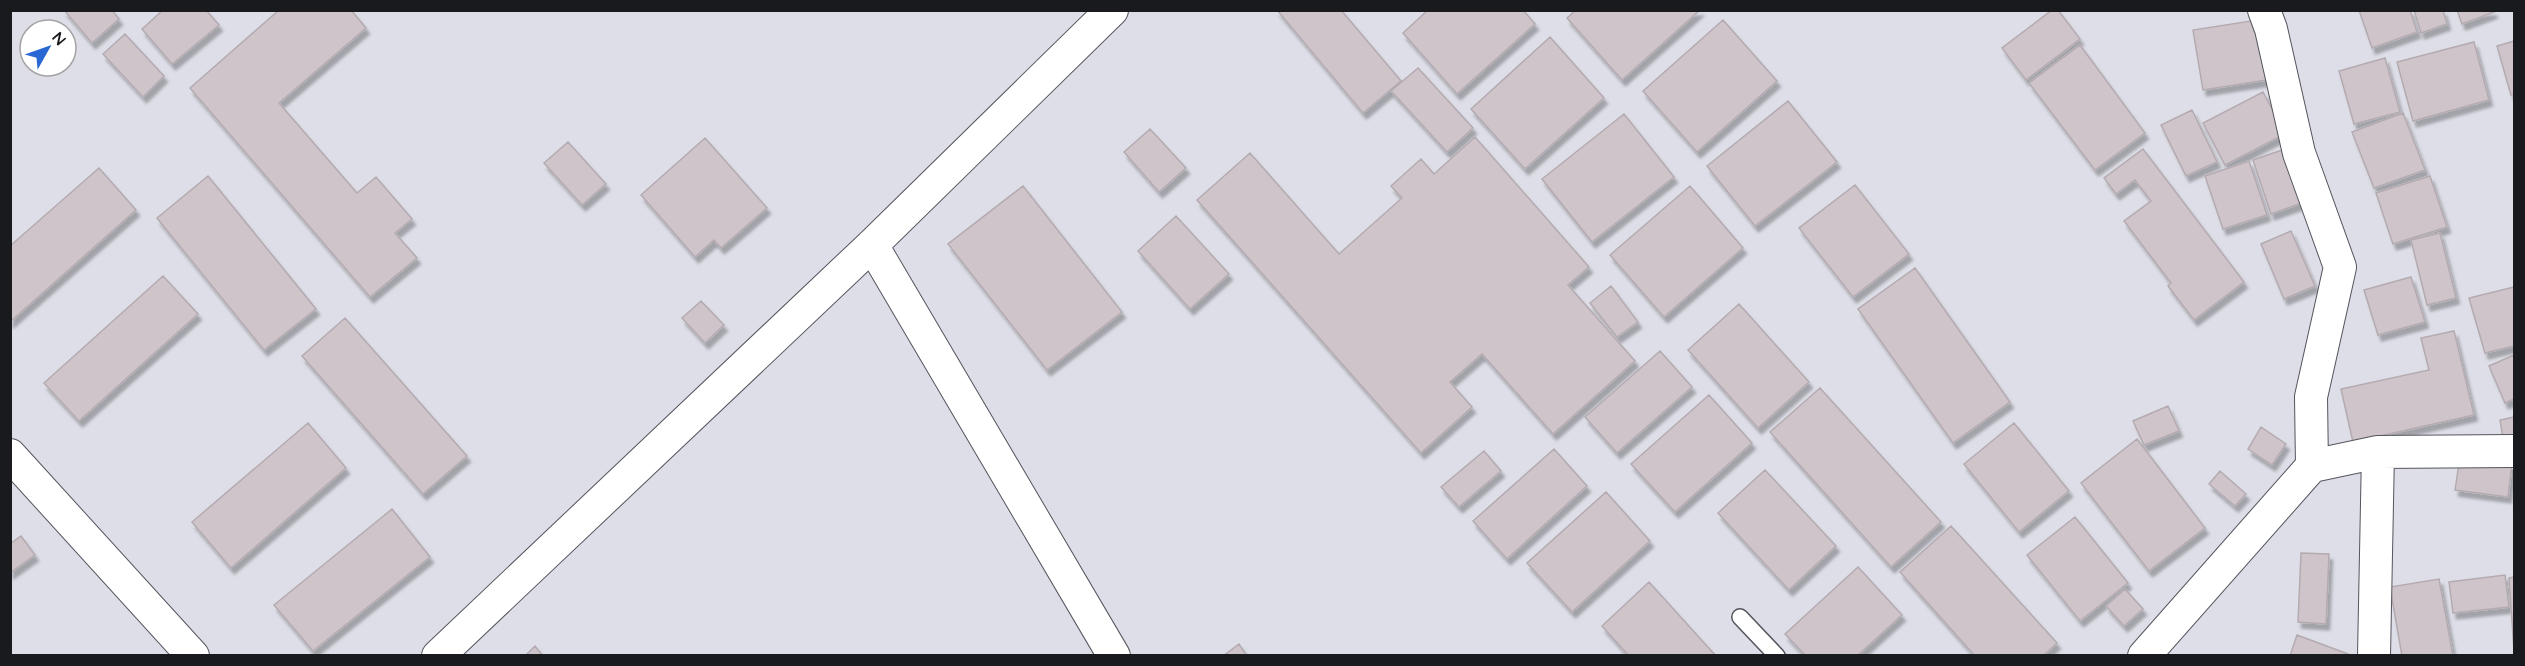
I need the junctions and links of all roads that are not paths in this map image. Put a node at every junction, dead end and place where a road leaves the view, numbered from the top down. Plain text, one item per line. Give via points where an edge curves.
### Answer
1 (1112, 10) edge
2 (2264, 10) edge
3 (872, 245) junction
4 (2514, 451) edge
5 (2378, 452) junction
6 (10, 455) edge
7 (2312, 466) junction
8 (1740, 616) dead end
9 (193, 656) edge
10 (438, 656) edge
11 (1114, 656) edge
12 (1777, 656) edge
13 (2144, 656) edge
14 (2374, 656) edge

1 - 3 street
2 - 7 street via 2299,153 2340,267 2311,397
3 - 10 street
3 - 11 street
4 - 5 street
5 - 7 street
5 - 14 street
6 - 9 street
7 - 13 street
8 - 12 lane

